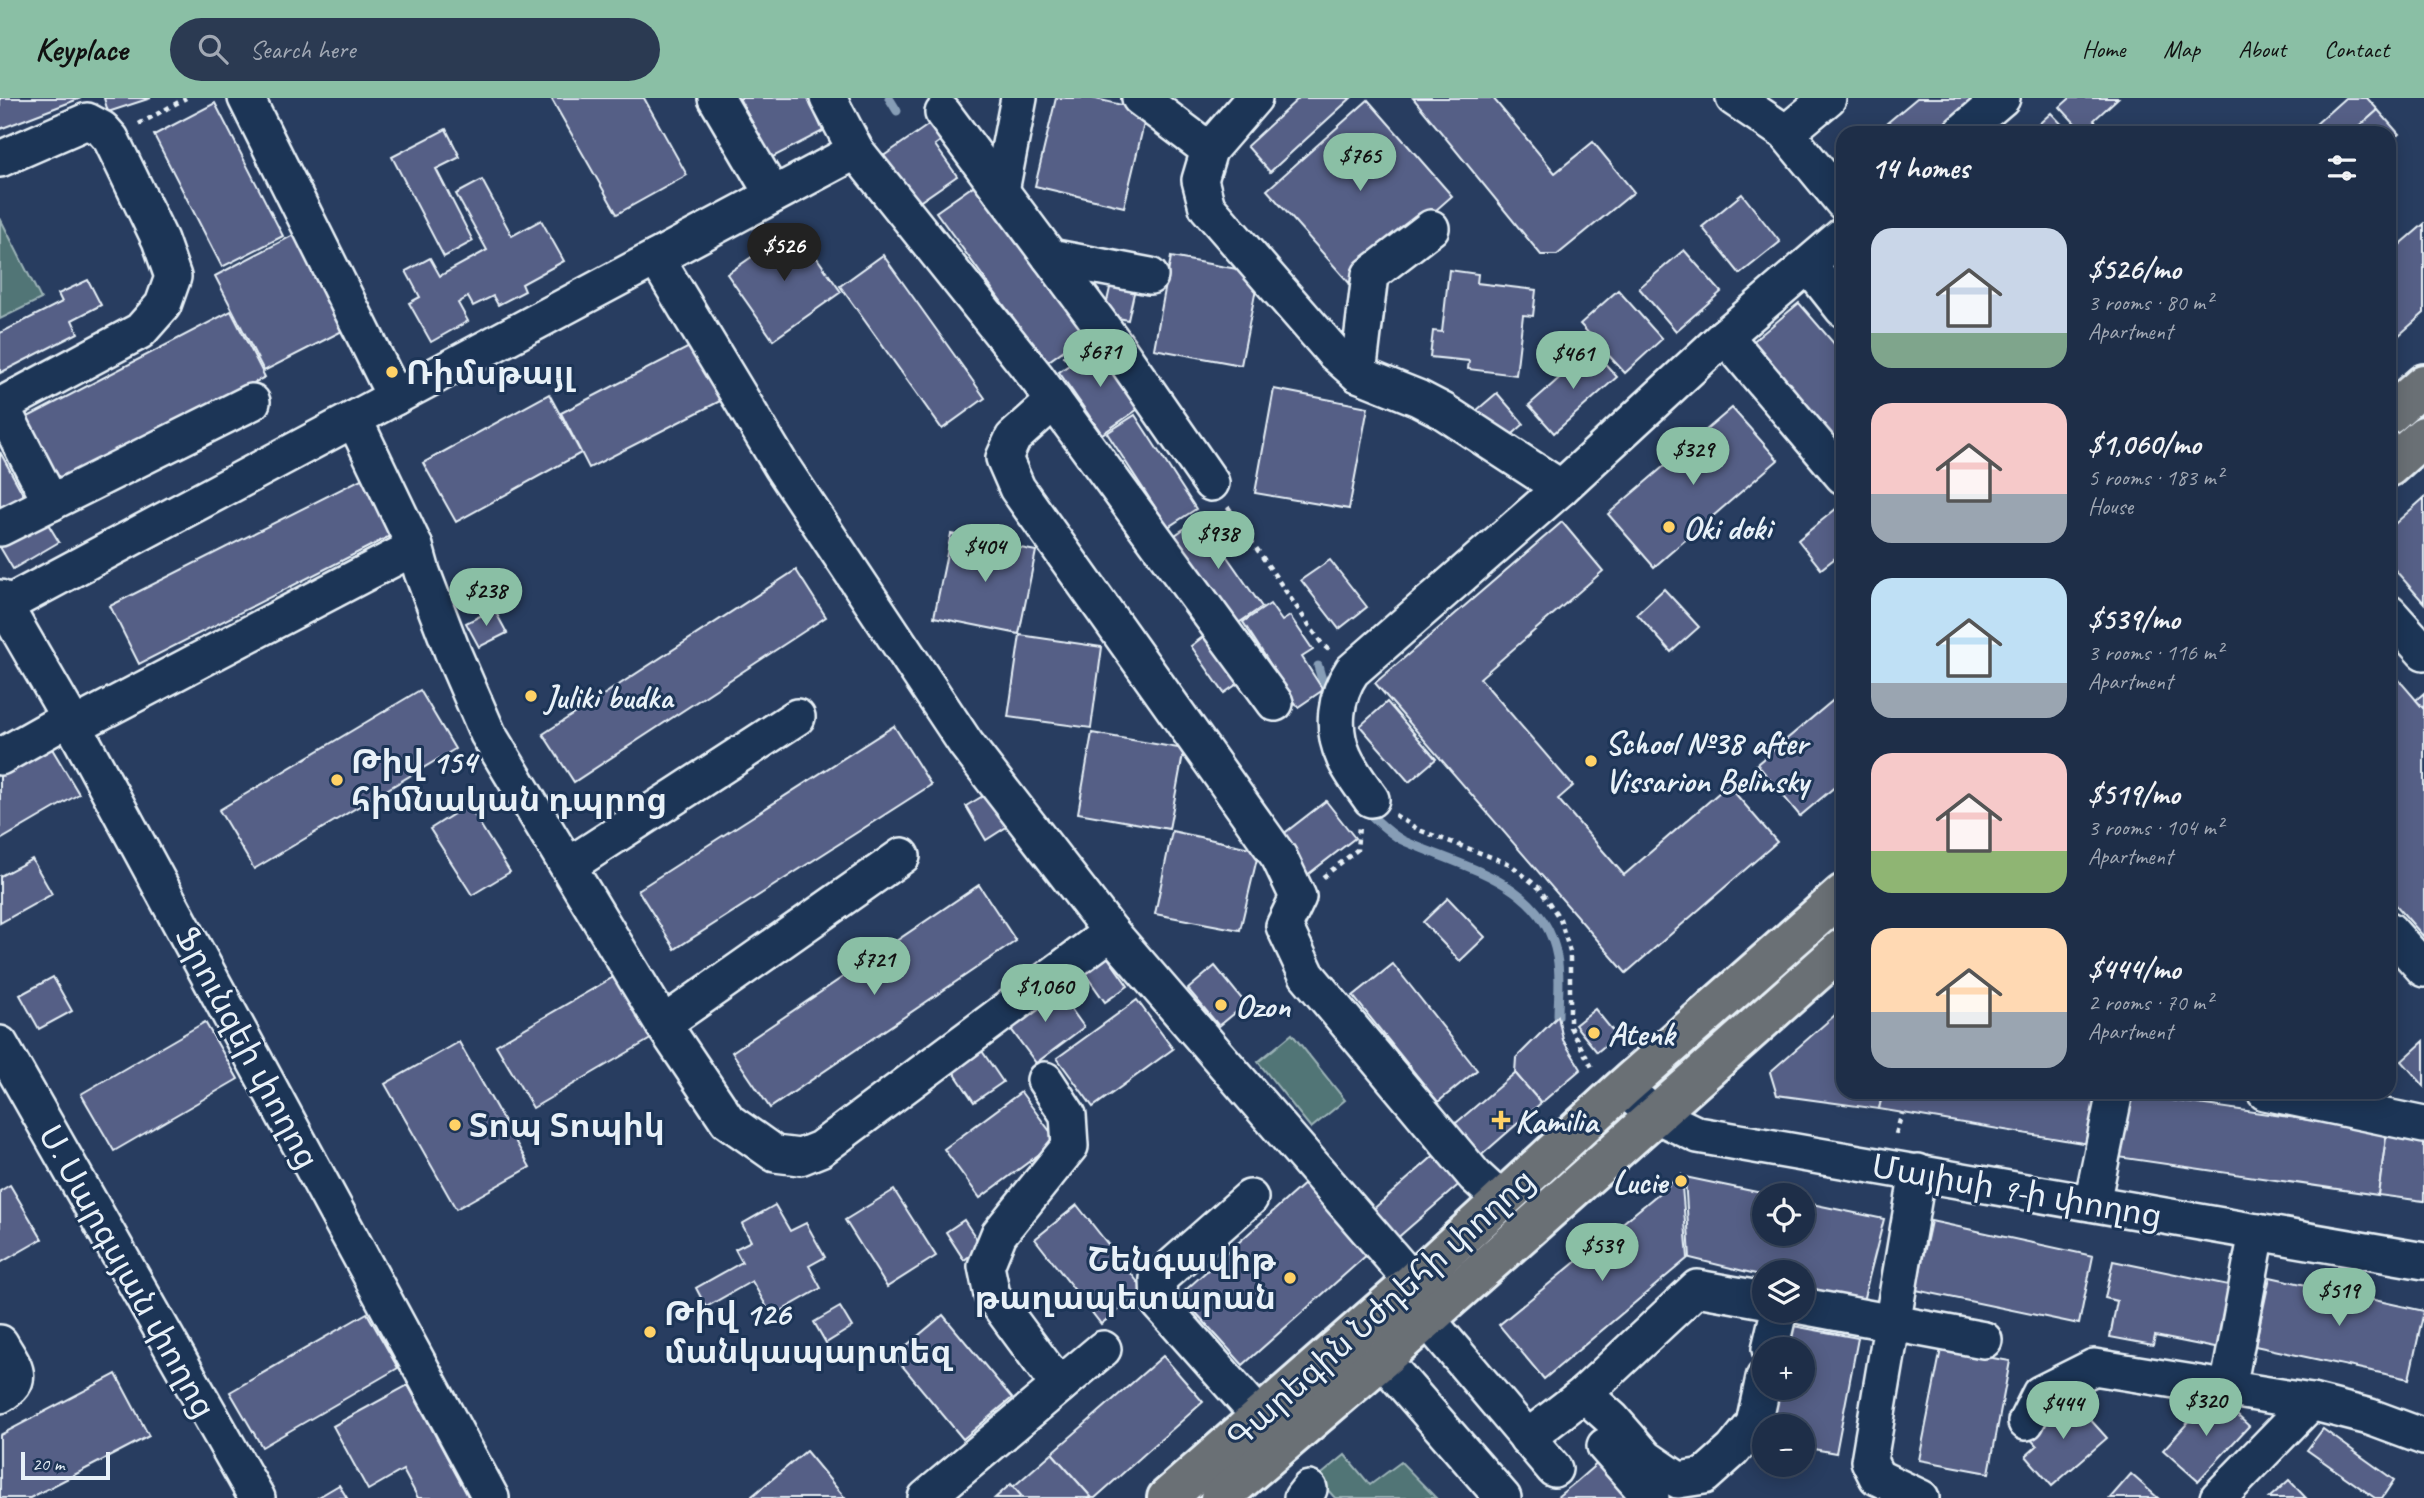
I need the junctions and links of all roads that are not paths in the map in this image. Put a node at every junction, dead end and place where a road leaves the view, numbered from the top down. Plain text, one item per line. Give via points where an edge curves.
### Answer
1 (246, 98) edge
2 (716, 98) edge
3 (828, 98) edge
4 (1019, 98) edge
5 (1140, 98) edge
6 (1734, 98) edge
7 (1828, 98) edge
8 (2002, 98) edge
9 (1249, 100) edge
10 (943, 113) dead end
11 (1969, 126) edge
12 (1786, 133) junction
13 (1209, 150) junction
14 (856, 151) junction
15 (0, 159) edge
16 (1001, 191) junction
17 (1836, 194) edge
18 (772, 195) junction
19 (1431, 228) dead end
20 (1836, 241) edge
21 (1050, 257) junction
22 (656, 258) junction
23 (1809, 266) junction
24 (1150, 276) dead end
25 (1836, 300) edge
26 (1725, 336) junction
27 (1358, 374) junction
28 (2424, 384) edge
29 (395, 397) junction
30 (1054, 401) junction
31 (252, 402) dead end
32 (1, 406) edge
33 (2396, 409) edge
34 (354, 419) junction
35 (2424, 436) edge
36 (2396, 461) edge
37 (1836, 468) edge
38 (1211, 483) road end
39 (1561, 488) junction
40 (51, 503) junction
41 (0, 528) edge
42 (415, 547) junction
43 (1, 604) edge
44 (2396, 621) edge
45 (2424, 652) edge
46 (1275, 703) dead end
47 (797, 717) dead end
48 (71, 722) junction
49 (0, 757) edge
50 (1365, 812) road end
51 (902, 856) dead end
52 (568, 866) junction
53 (1836, 900) edge
54 (1111, 932) junction
55 (2396, 938) edge
56 (1836, 954) edge
57 (2424, 969) edge
58 (663, 1024) junction
59 (0, 1044) edge
60 (1609, 1079) junction
61 (1045, 1080) dead end
62 (2114, 1099) edge
63 (2300, 1099) edge
64 (1654, 1114) junction
65 (2424, 1125) edge
66 (1918, 1172) junction
67 (1250, 1198) dead end
68 (1502, 1201) junction
69 (2092, 1203) junction
70 (2257, 1232) junction
71 (2424, 1261) edge
72 (1413, 1282) junction
73 (1752, 1298) edge
74 (1815, 1308) edge
75 (1427, 1319) junction
76 (1891, 1322) junction
77 (1984, 1340) dead end
78 (0, 1343) edge
79 (1103, 1349) dead end
80 (1381, 1359) junction
81 (1059, 1386) junction
82 (2228, 1389) junction
83 (0, 1395) edge
84 (1576, 1400) junction
85 (1759, 1400) edge
86 (2311, 1402) junction
87 (1259, 1417) junction
88 (2026, 1422) dead end
89 (2424, 1437) edge
90 (1527, 1438) junction
91 (1554, 1469) dead end
92 (257, 1498) edge
93 (491, 1498) edge
94 (926, 1498) edge
95 (1167, 1498) edge
96 (1220, 1498) edge
97 (1503, 1498) edge
98 (1651, 1498) edge
99 (1921, 1498) edge
100 (2218, 1498) edge

1 - 29 street
2 - 18 street
3 - 14 street
4 - 16 street
5 - 13 street
6 - 12 street
7 - 12 street
8 - 11 street
9 - 13 street
10 - 16 street
12 - 17 street
13 - 27 street via 1200,180 1207,207 1333,352
14 - 18 street
14 - 30 street
15 - 32 street via 87,121 102,129 160,240 173,277 163,305 139,331
16 - 21 street
18 - 22 street
19 - 27 street via 1370,275
20 - 23 street
21 - 24 street
21 - 38 street
22 - 29 street
22 - 54 street via 782,467 966,744
23 - 25 street
23 - 26 street
26 - 37 street
26 - 39 street
27 - 39 street via 1443,411
28 - 33 main road
29 - 34 street
30 - 46 street
30 - 68 street via 1013,438 1004,458 1017,488 1279,857 1298,897 1284,926 1307,975 1475,1176
31 - 40 street
32 - 40 street
34 - 42 street
34 - 43 street
35 - 36 main road
39 - 50 street via 1352,671 1342,686 1335,721
40 - 41 street
42 - 48 street
42 - 52 street via 488,734
43 - 48 street, Ֆրունզեի փողոց
44 - 45 street
47 - 52 street
48 - 49 street
48 - 93 street, Ֆրունզեի փողոց
51 - 58 street
52 - 58 street
53 - 60 main road, Գարեգին Նժդեհի փողոց
54 - 58 street via 820,1149 800,1157 775,1154 728,1121
54 - 72 street
55 - 57 street
56 - 64 main road, Գարեգին Նժդեհի փողոց
59 - 92 street, Ս. Սարգսյան փողոց
60 - 64 street, Մայիսի 9-ի փողոց
60 - 68 main road, Գարեգին Նժդեհի փողոց
61 - 81 street via 1068,1115 1070,1146 999,1234 986,1266 992,1295
62 - 69 street
63 - 65 street
64 - 66 street, Մայիսի 9-ի փողոց via 1698,1135
64 - 75 main road, Գարեգին Նժդեհի փողոց
66 - 69 street, Մայիսի 9-ի փողոց
66 - 76 street
67 - 87 street via 1158,1279 1159,1303
68 - 72 main road, Գարեգին Նժդեհի փողոց
69 - 70 street, Մայիսի 9-ի փողոց
70 - 71 street, Մայիսի 9-ի փողոց
70 - 82 street
72 - 87 main road, Գարեգին Նժդեհի փողոց
73 - 84 street via 1697,1288
74 - 76 street
75 - 80 main road, Գարեգին Նժդեհի փողոց
75 - 90 street
76 - 77 street
76 - 99 street via 1869,1461 1877,1477
78 - 83 street via 16,1371 11,1389
79 - 81 street
80 - 96 main road, Գարեգին Նժդեհի փողոց
80 - 97 street
81 - 94 street
82 - 86 street
82 - 88 street via 2094,1367 2040,1394
84 - 85 street via 1612,1419 1646,1458 1678,1480 1704,1476 1733,1450 1754,1424
84 - 90 street
84 - 98 street
86 - 89 street
86 - 100 street
87 - 95 main road, Գարեգին Նժդեհի փողոց
90 - 91 street

